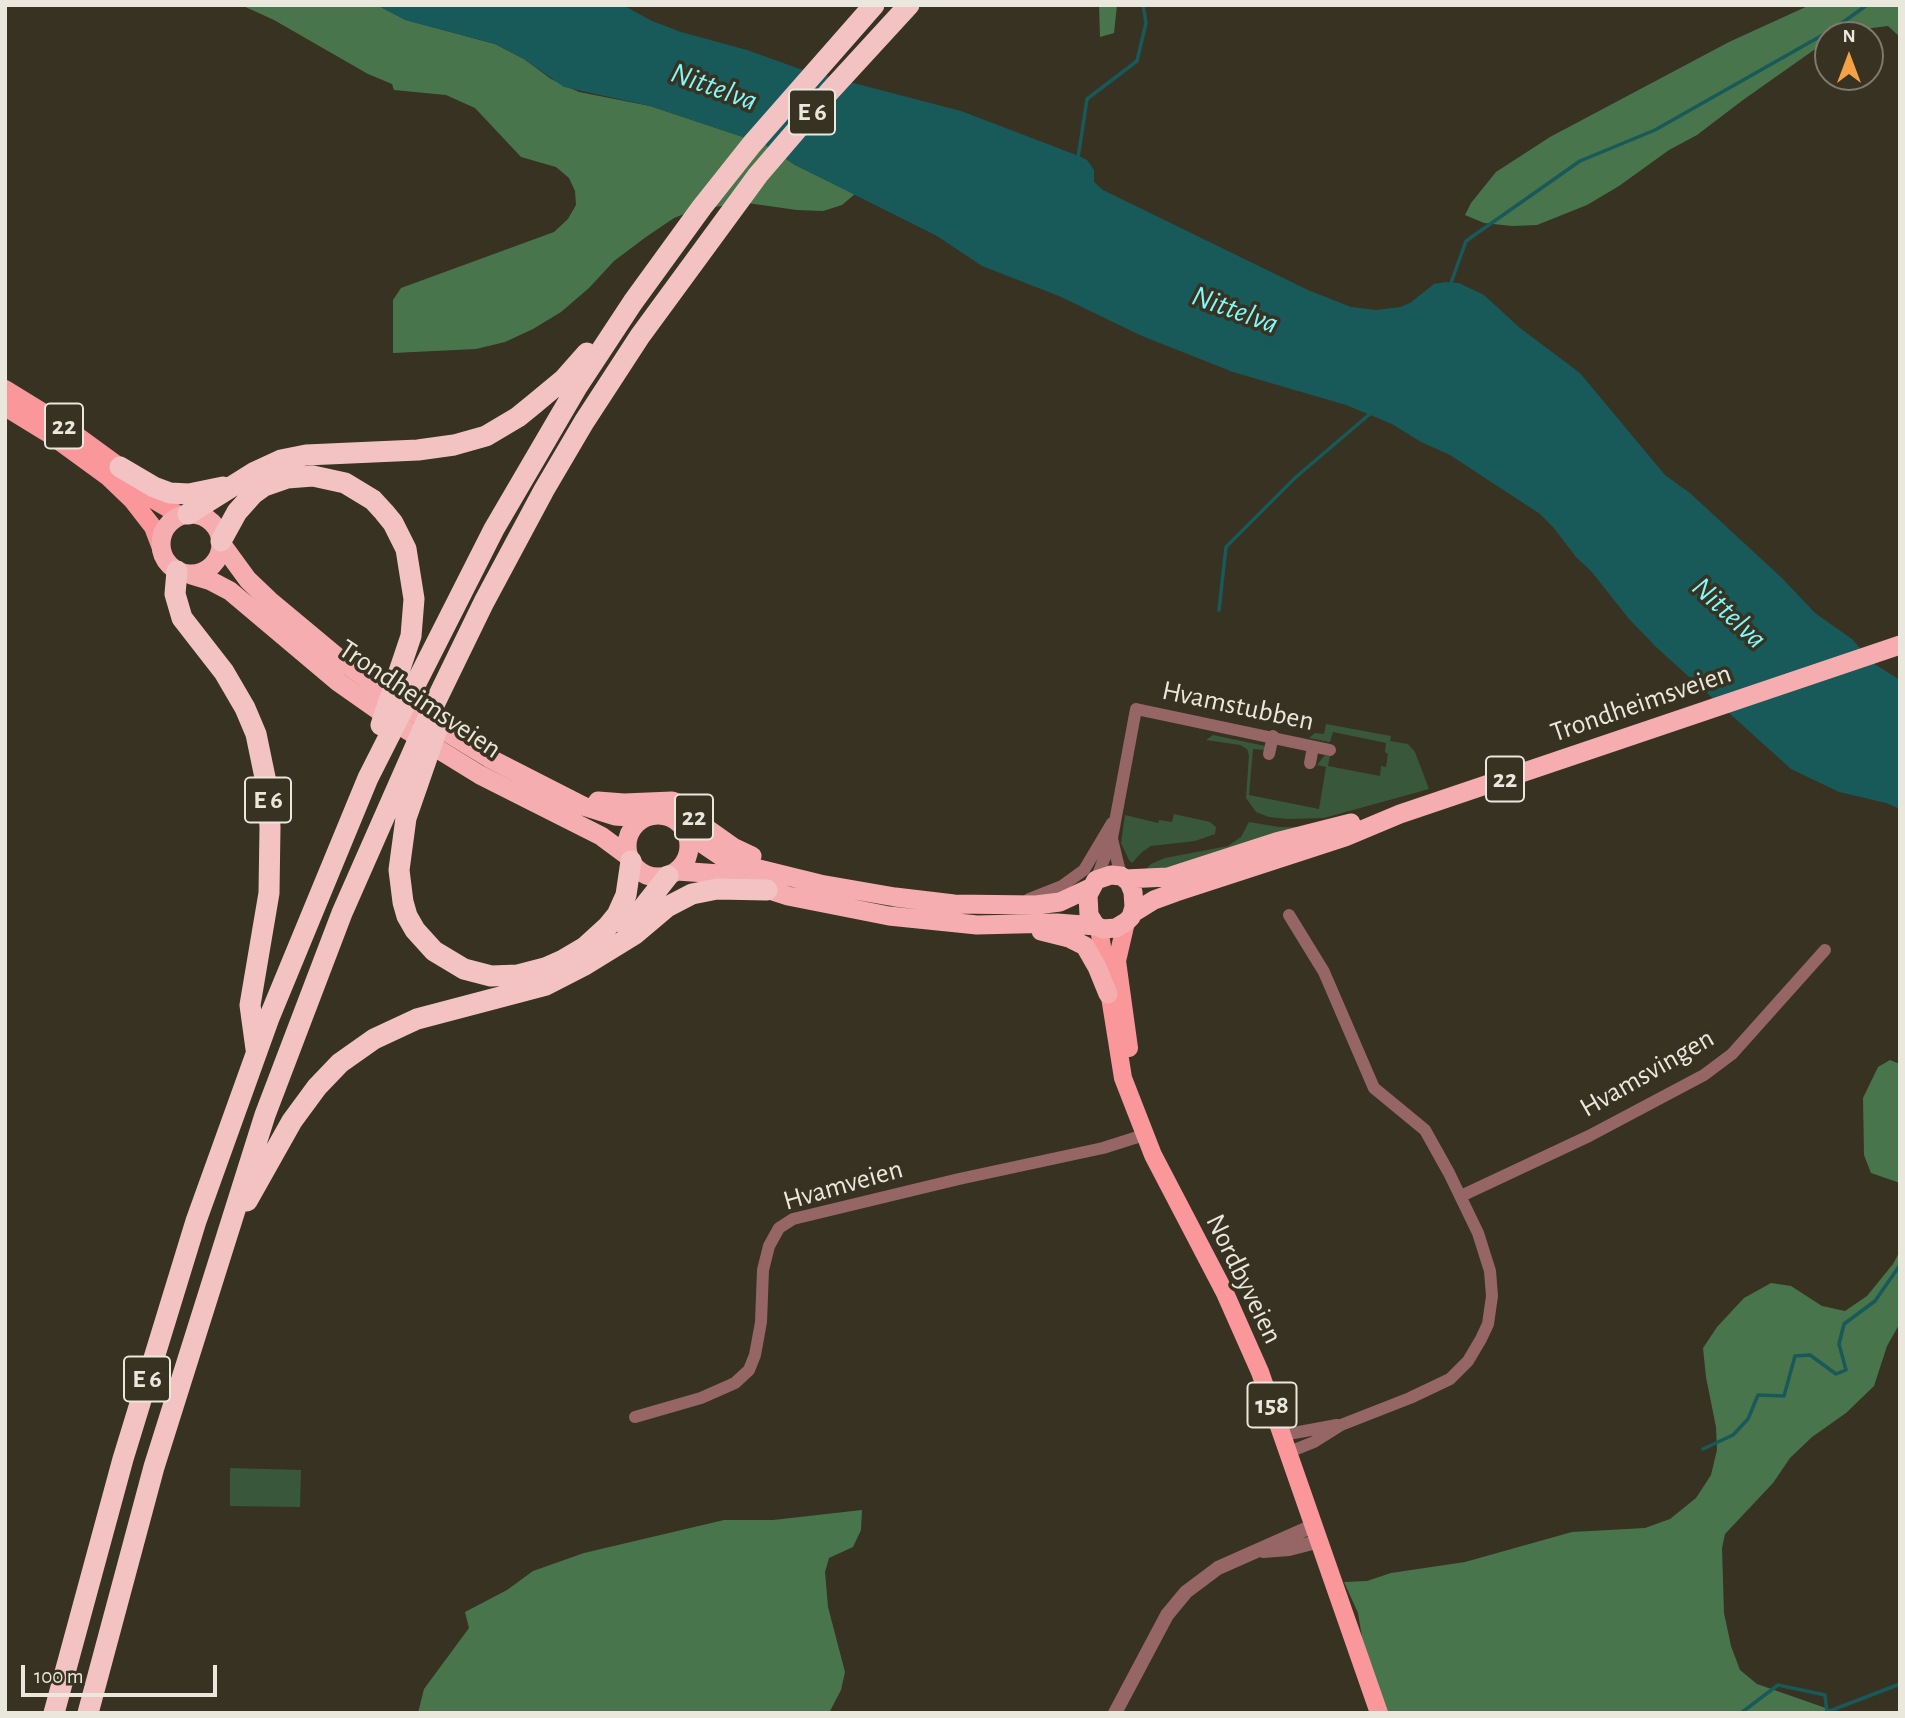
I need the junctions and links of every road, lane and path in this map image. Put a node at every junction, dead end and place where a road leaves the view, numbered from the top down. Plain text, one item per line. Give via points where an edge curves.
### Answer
1 (874, 5) edge
2 (909, 5) edge
3 (634, 302) junction
4 (5, 389) edge
5 (5, 407) edge
6 (120, 467) junction
7 (239, 482) junction
8 (184, 515) junction
9 (221, 542) junction
10 (161, 548) junction
11 (184, 573) junction
12 (484, 602) junction
13 (1896, 647) edge
14 (342, 674) junction
15 (1273, 736) junction
16 (1313, 747) junction
17 (1330, 750) dead end
18 (1269, 754) dead end
19 (1310, 763) dead end
20 (485, 767) junction
21 (368, 778) junction
22 (583, 806) junction
23 (1400, 814) junction
24 (644, 818) junction
25 (1114, 820) junction
26 (688, 834) junction
27 (1112, 838) junction
28 (629, 858) junction
29 (673, 874) junction
30 (1123, 877) junction
31 (792, 878) junction
32 (1093, 884) junction
33 (767, 890) junction
34 (1289, 915) dead end
35 (1007, 916) junction
36 (1130, 918) junction
37 (1098, 927) junction
38 (1825, 950) dead end
39 (597, 956) junction
40 (1108, 994) junction
41 (257, 1051) junction
42 (1136, 1111) junction
43 (1144, 1135) junction
44 (1461, 1196) junction
45 (222, 1247) junction
46 (635, 1417) dead end
47 (1286, 1443) junction
48 (1317, 1533) junction
49 (54, 1713) edge
50 (88, 1713) edge
51 (1115, 1713) edge
52 (1378, 1713) edge

1 - 3 highway, E 6 via 752,144
2 - 12 highway, E 6 via 787,140 640,336 544,490
3 - 7 highway via 564,379 518,417 486,436 418,450 293,457
3 - 21 highway, E 6 via 522,478
4 - 6 main road, 22
5 - 10 main road, 22 via 108,477 144,514
6 - 7 highway via 170,493 200,492
6 - 8 main road, 22 via 147,496
7 - 8 highway
8 - 9 highway, 22 via 210,520
8 - 10 highway via 165,528
9 - 11 highway via 215,563 204,572
9 - 14 highway, Trondheimsveien / 22 via 257,589
9 - 21 highway via 253,494 298,477 345,483 373,500 393,523 410,567 413,618
10 - 11 highway, 22 via 166,561
11 - 14 highway, Trondheimsveien / 22 via 230,591
11 - 41 highway, E 6 via 175,594 182,618 224,671 245,708 256,734 267,787 269,893 250,1005
12 - 28 highway via 416,786 402,838 400,885 407,916 434,951 464,969 505,976 545,968 585,947 617,915 626,895
12 - 45 highway, E 6 via 415,744 342,913 280,1070
13 - 23 highway, Trondheimsveien / 22
14 - 20 highway, Trondheimsveien / 22 via 412,711
15 - 16 street, Hvamstubben
15 - 18 street
15 - 25 street, Hvamstubben via 1136,709
16 - 17 street, Hvamstubben
16 - 19 street
20 - 22 highway, Trondheimsveien / 22
20 - 28 highway, Trondheimsveien / 22 via 601,836
21 - 41 highway, E 6
22 - 24 highway, Trondheimsveien / 22 via 615,816
22 - 31 highway, 22 via 600,801 680,804 733,847 772,862
23 - 30 highway, Trondheimsveien / 22 via 1293,837 1168,877
23 - 36 highway, Trondheimsveien / 22 via 1345,837 1165,896
24 - 26 highway, 22 via 669,817
24 - 28 highway, 22 via 629,834
25 - 27 street
25 - 35 street via 1078,876
26 - 29 highway, 22 via 690,850
26 - 31 highway, 22 via 722,857
27 - 30 street
27 - 32 street
28 - 29 highway, 22 via 646,875
29 - 33 highway, 22 via 720,874
29 - 39 highway
30 - 32 highway, 22 via 1111,874
30 - 36 highway via 1133,892
31 - 35 highway, 22
32 - 35 highway, 22 via 1060,902
32 - 37 highway via 1088,909
33 - 35 highway, 22 via 888,916 953,923
33 - 39 highway via 718,889 692,894
34 - 44 street via 1324,972 1374,1088 1425,1130
35 - 37 highway, 22
35 - 40 highway, 22 via 1078,942 1091,955
36 - 37 highway, 22 via 1110,929
36 - 42 main road, Nordbyveien / 158 via 1118,952 1118,970
37 - 40 main road, Nordbyveien / 158
38 - 44 street, Hvamsvingen via 1732,1054 1704,1075
39 - 45 highway via 546,985 417,1019 357,1049 305,1102
40 - 42 main road, Nordbyveien / 158 via 1123,1078
41 - 49 highway, E 6 via 167,1310
42 - 43 main road, Nordbyveien / 158
43 - 46 street, Hvamveien via 793,1219 779,1228 769,1246 761,1322 749,1370 735,1383 701,1398
43 - 47 main road, Nordbyveien / 158 via 1238,1320
44 - 47 street via 1490,1271 1492,1296 1488,1324 1468,1361 1450,1379 1341,1425 1314,1442
45 - 50 highway, E 6 via 154,1466
47 - 48 main road, Nordbyveien / 158
48 - 51 street via 1289,1549 1258,1551 1196,1583 1167,1615
48 - 52 main road, Nordbyveien / 158

